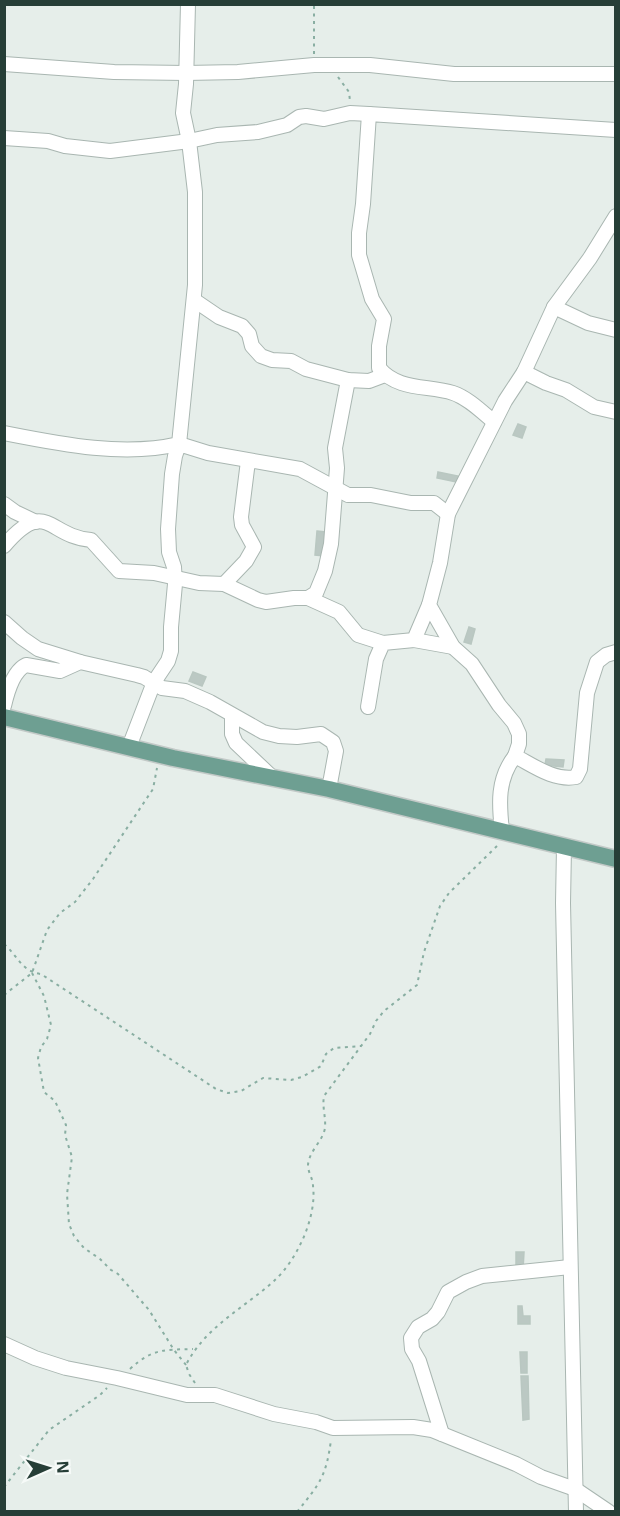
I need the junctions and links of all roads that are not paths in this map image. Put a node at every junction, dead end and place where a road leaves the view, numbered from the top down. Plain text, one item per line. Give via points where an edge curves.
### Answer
1 (188, 4) edge
2 (4, 64) edge
3 (186, 73) junction
4 (615, 74) edge
5 (369, 114) junction
6 (615, 130) edge
7 (4, 138) edge
8 (189, 141) junction
9 (615, 216) edge
10 (194, 300) junction
11 (554, 307) junction
12 (615, 330) edge
13 (524, 372) junction
14 (385, 375) junction
15 (348, 380) junction
16 (615, 412) edge
17 (494, 422) junction
18 (4, 433) edge
19 (179, 444) junction
20 (248, 461) junction
21 (334, 488) junction
22 (4, 504) edge
23 (448, 514) junction
24 (36, 522) junction
25 (4, 546) edge
26 (175, 577) junction
27 (224, 584) junction
28 (308, 598) junction
29 (429, 605) junction
30 (4, 622) edge
31 (414, 640) junction
32 (382, 643) junction
33 (453, 647) junction
34 (615, 652) edge
35 (80, 662) junction
36 (154, 682) junction
37 (7, 684) edge
38 (4, 706) edge
39 (368, 707) dead end
40 (232, 716) junction
41 (4, 717) edge
42 (129, 747) junction
43 (515, 756) junction
44 (275, 779) junction
45 (330, 789) junction
46 (502, 831) junction
47 (564, 847) junction
48 (615, 859) edge
49 (570, 1267) junction
50 (4, 1344) edge
51 (442, 1434) junction
52 (575, 1489) junction
53 (576, 1512) edge
54 (609, 1512) edge

1 - 3 street
2 - 3 street
3 - 4 street via 370,65 454,75
3 - 8 street via 183,113
5 - 6 street
5 - 8 street via 350,113 324,119 299,117 287,125 258,132
5 - 14 street via 359,255 372,299 384,319 378,357 379,369
7 - 8 street via 110,151
8 - 10 street via 195,192
9 - 11 street
10 - 15 street via 232,324 242,326 261,356 291,361
10 - 19 street
11 - 12 street
11 - 13 street
13 - 16 street via 594,407
13 - 17 street
14 - 15 street via 369,381
14 - 17 street via 462,396
15 - 21 street via 335,448
17 - 23 street
18 - 19 street via 107,448 154,450
19 - 20 street
19 - 26 street via 168,528
20 - 21 street via 300,469
20 - 27 street via 241,517 254,547
21 - 23 street via 348,495 434,503
21 - 28 street via 333,531 325,571 316,593
22 - 24 street
23 - 29 street
24 - 25 street
24 - 26 street via 91,540 119,571
26 - 27 street
26 - 36 street via 171,651
27 - 28 street via 266,602
28 - 32 street via 339,612 358,635
29 - 31 street
29 - 33 street
30 - 35 street via 38,649
31 - 32 street
31 - 33 street
32 - 39 street
33 - 43 street via 472,664 514,723 519,734
34 - 43 street via 597,662 587,693 576,777 543,772
35 - 36 street
35 - 37 street via 60,671 26,665
36 - 40 street via 210,702
36 - 42 street
37 - 38 street
40 - 44 street via 236,743
40 - 45 street via 263,732 297,737 321,734 333,742 336,751
41 - 42 main road
42 - 44 main road
43 - 46 street via 501,781
44 - 45 main road
45 - 46 main road
46 - 47 main road
47 - 48 main road
47 - 49 street
49 - 51 street via 482,1276 466,1282 447,1292 432,1320 418,1327 411,1338 412,1349
49 - 52 street
50 - 51 street via 56,1365 178,1394 215,1395 333,1428 413,1427
51 - 52 street
52 - 53 street
52 - 54 street

